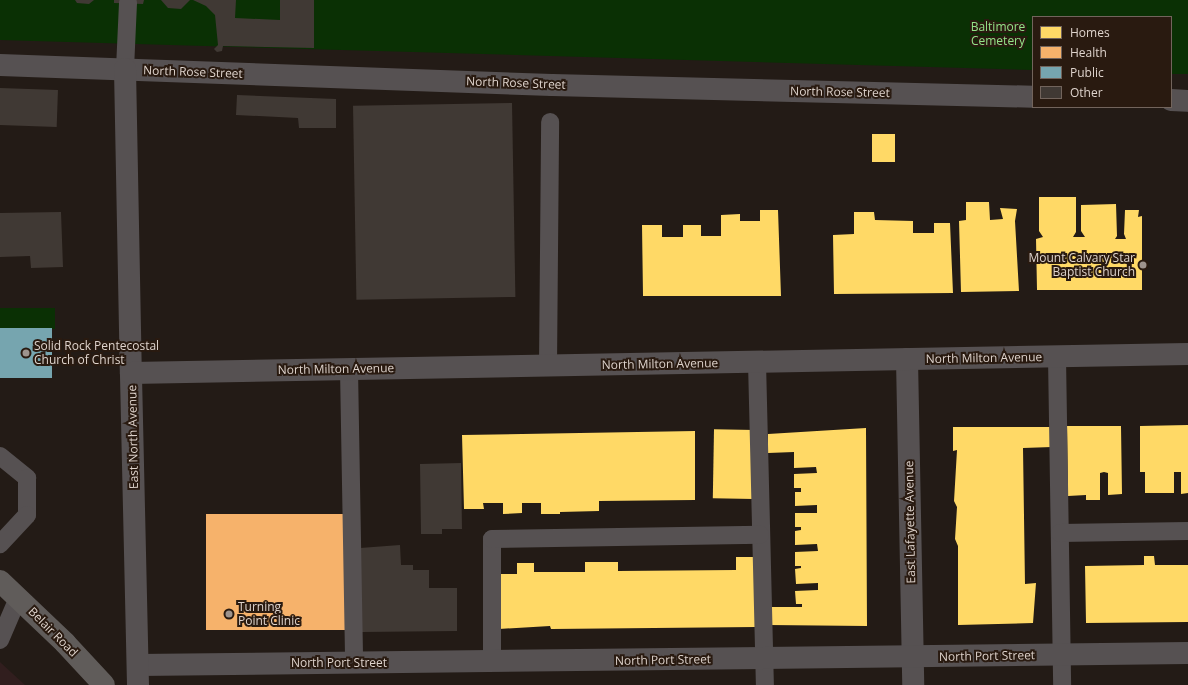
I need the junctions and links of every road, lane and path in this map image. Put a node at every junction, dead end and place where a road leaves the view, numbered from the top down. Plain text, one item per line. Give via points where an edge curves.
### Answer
1 (128, 3) dead end
2 (0, 65) edge
3 (125, 69) junction
4 (1032, 97) edge
5 (1172, 100) edge
6 (1188, 101) edge
7 (550, 122) dead end
8 (1188, 354) edge
9 (1057, 357) junction
10 (907, 359) junction
11 (757, 362) junction
12 (548, 366) junction
13 (349, 369) junction
14 (131, 373) junction
15 (0, 456) edge
16 (1188, 531) edge
17 (1060, 533) junction
18 (760, 535) junction
19 (0, 544) edge
20 (0, 581) edge
21 (18, 598) junction
22 (0, 640) edge
23 (1188, 653) edge
24 (1061, 655) junction
25 (912, 657) junction
26 (765, 659) junction
27 (492, 662) junction
28 (354, 663) junction
29 (138, 675) edge
30 (104, 685) edge
31 (765, 685) edge
32 (912, 685) edge
33 (1062, 685) edge

1 - 3 lane
2 - 3 street, North Rose Street
3 - 4 street, North Rose Street
3 - 14 street, East North Avenue
5 - 6 street
7 - 12 lane
8 - 9 street, North Milton Avenue
9 - 10 street, North Milton Avenue
9 - 17 lane
10 - 11 street, North Milton Avenue
10 - 25 street, East Lafayette Avenue
11 - 12 street, North Milton Avenue
11 - 18 lane
12 - 13 street, North Milton Avenue
13 - 14 street, North Milton Avenue
13 - 28 lane
14 - 29 street, East North Avenue
15 - 19 lane via 27,478 27,515
16 - 17 lane
17 - 24 lane
18 - 26 lane
18 - 27 lane via 492,540
20 - 21 main road, Belair Road
21 - 22 lane
21 - 30 main road, Belair Road
23 - 24 street, North Port Street
24 - 25 street, North Port Street
24 - 33 lane
25 - 26 street, North Port Street
25 - 32 street, East Lafayette Avenue
26 - 27 street, North Port Street
26 - 31 lane
27 - 28 street, North Port Street
28 - 29 street, North Port Street

